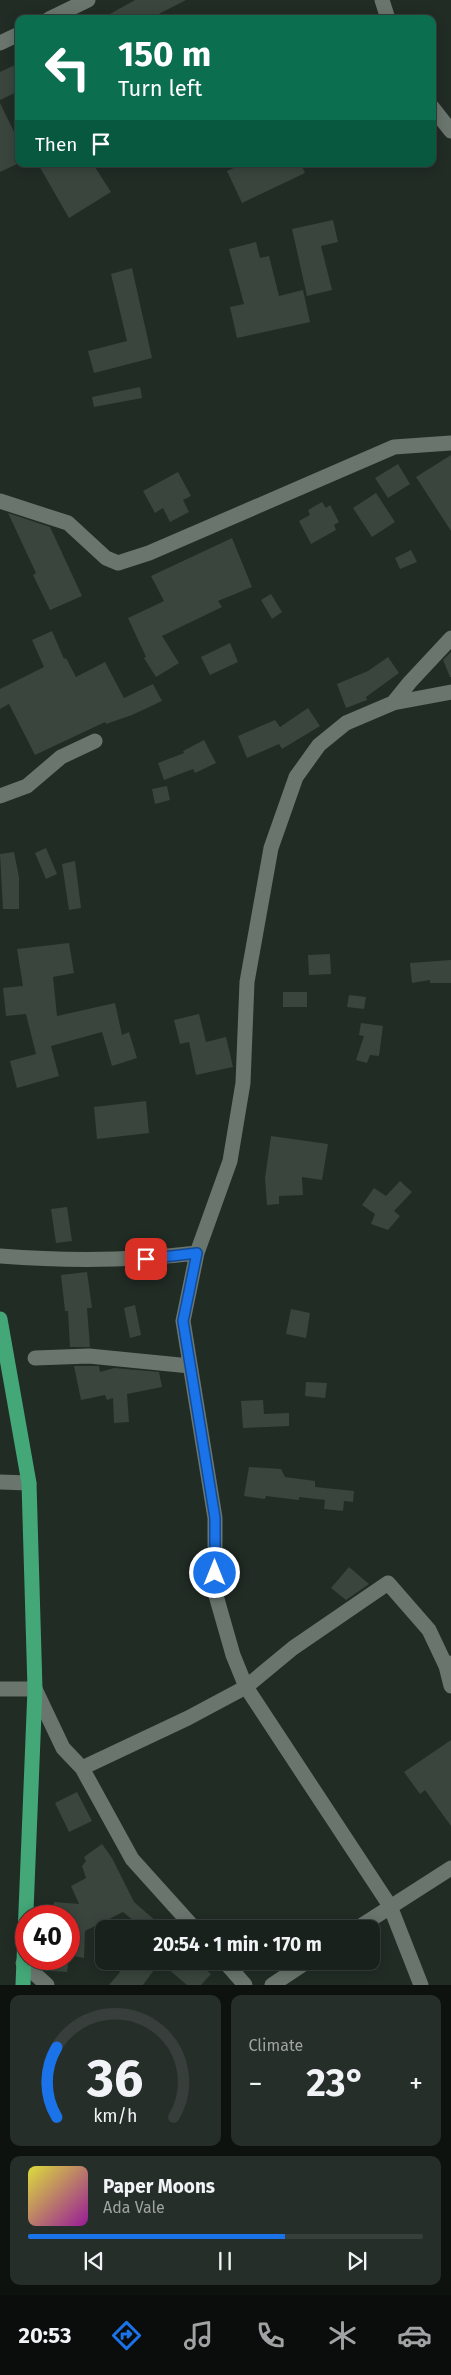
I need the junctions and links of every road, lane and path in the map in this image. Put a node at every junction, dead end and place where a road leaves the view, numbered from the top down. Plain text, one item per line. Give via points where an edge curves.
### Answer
1 (88, 0) edge
2 (382, 0) edge
3 (57, 15) edge
4 (387, 15) edge
5 (15, 36) edge
6 (0, 43) edge
7 (436, 112) edge
8 (451, 131) edge
9 (451, 443) edge
10 (0, 501) edge
11 (451, 638) edge
12 (451, 692) edge
13 (392, 704) junction
14 (95, 741) dead end
15 (0, 796) edge
16 (197, 1253) junction
17 (0, 1256) edge
18 (0, 1319) edge
19 (35, 1358) dead end
20 (190, 1366) junction
21 (0, 1482) edge
22 (30, 1483) junction
23 (449, 1665) edge
24 (451, 1686) edge
25 (246, 1687) junction
26 (35, 1689) junction
27 (0, 1690) edge
28 (82, 1768) junction
29 (451, 1868) edge
30 (26, 1905) edge
31 (390, 1906) junction
32 (187, 1920) edge
33 (369, 1920) edge
34 (23, 1970) edge
35 (31, 1970) edge
36 (232, 1970) edge
37 (294, 1970) edge
38 (22, 1985) edge
39 (47, 1985) edge
40 (245, 1985) edge
41 (272, 1985) edge
42 (422, 1985) edge

1 - 3 street
2 - 4 street
5 - 6 street
7 - 8 street
9 - 10 street via 394,447 149,553 118,563 106,558 68,523
11 - 13 street
12 - 13 street
13 - 16 street via 346,723 319,744 296,777 271,848 247,982 244,1083 230,1160
14 - 15 street via 61,757 27,786
16 - 17 street via 146,1259 56,1261
16 - 20 street via 183,1321
18 - 22 main road
19 - 20 street via 89,1356
20 - 25 street via 215,1518 215,1592
21 - 22 street
22 - 26 main road
23 - 24 street
23 - 25 street via 429,1630 388,1583 293,1648
25 - 28 street
25 - 31 street
26 - 27 street
26 - 28 street via 63,1748
26 - 30 main road
28 - 32 street via 132,1860
29 - 31 street
31 - 33 street
31 - 42 street
34 - 38 main road
35 - 39 street
36 - 40 street
37 - 41 street

